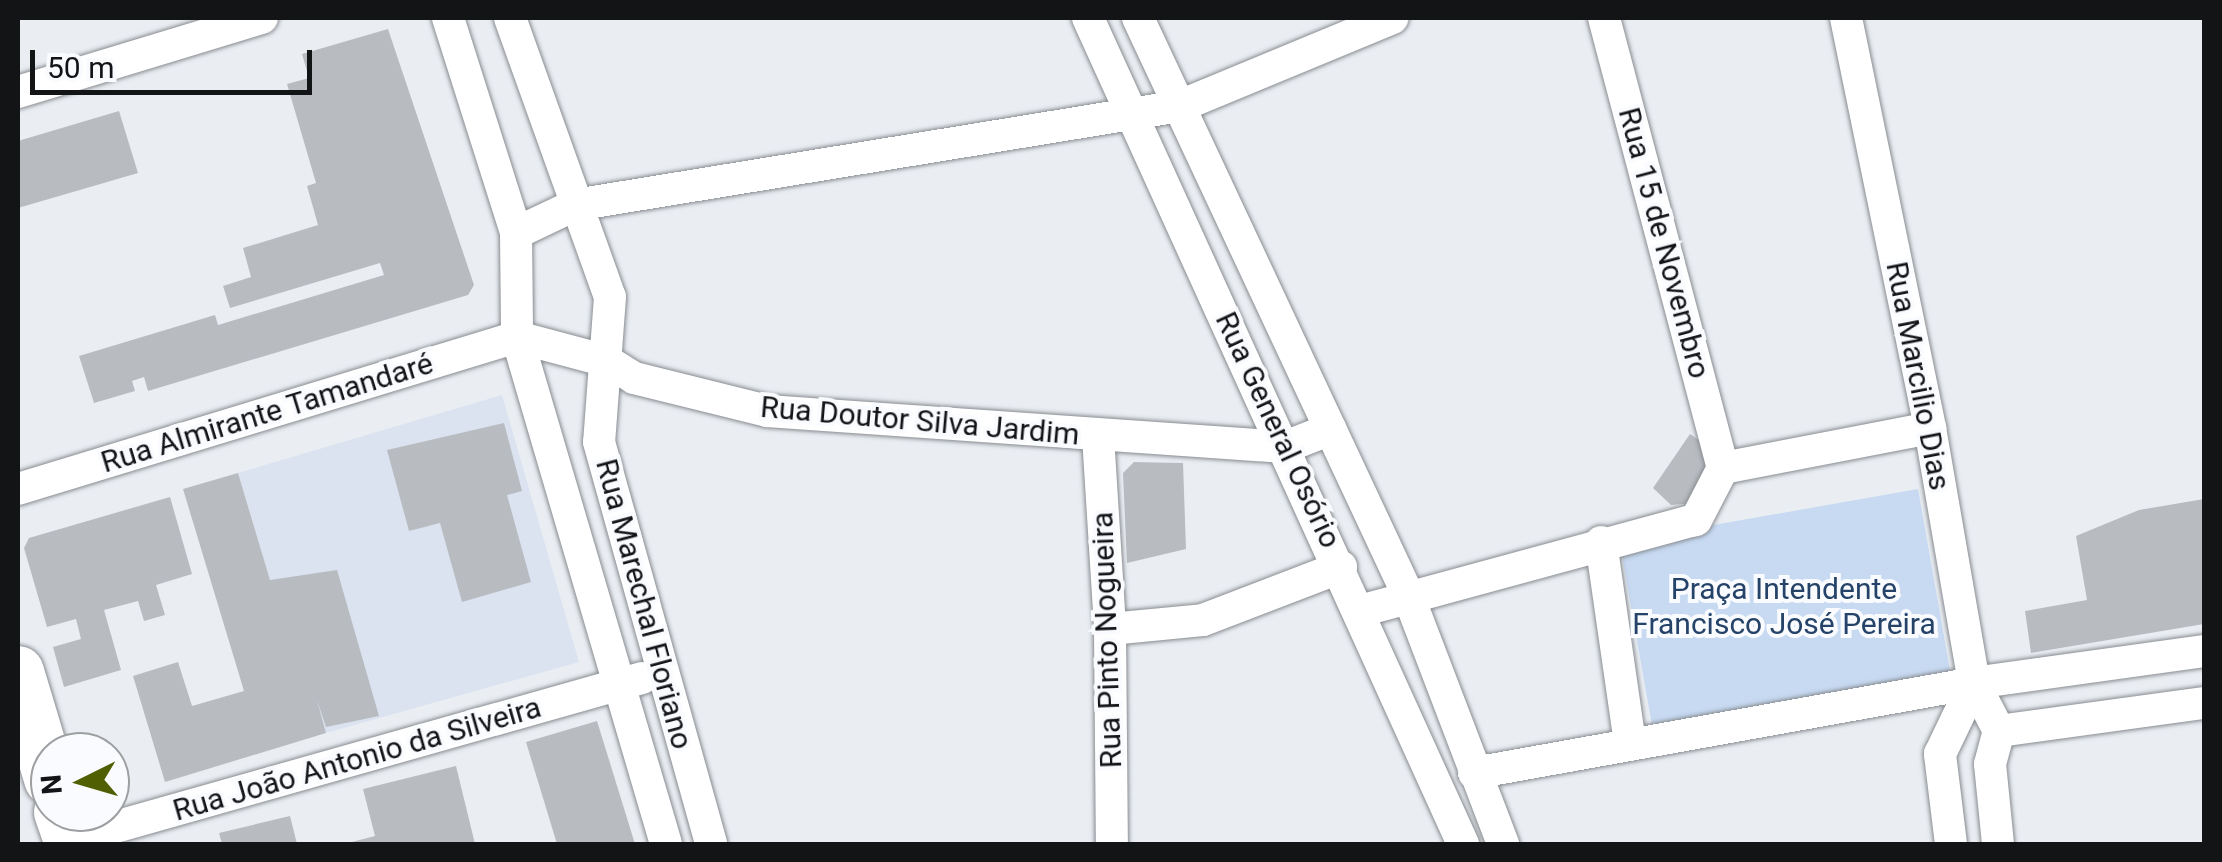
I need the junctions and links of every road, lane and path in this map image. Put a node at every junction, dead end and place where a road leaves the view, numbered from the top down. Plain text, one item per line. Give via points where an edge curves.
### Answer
1 (262, 18) edge
2 (448, 18) edge
3 (510, 18) edge
4 (1088, 18) edge
5 (1138, 18) edge
6 (1392, 18) edge
7 (1604, 18) edge
8 (1846, 18) edge
9 (18, 92) edge
10 (1180, 106) junction
11 (1136, 116) junction
12 (574, 205) junction
13 (516, 233) junction
14 (517, 337) junction
15 (607, 361) junction
16 (1930, 428) junction
17 (1330, 429) junction
18 (1098, 436) junction
19 (1284, 447) junction
20 (1722, 468) junction
21 (18, 489) edge
22 (1600, 542) junction
23 (1342, 567) junction
24 (1408, 594) junction
25 (1360, 610) junction
26 (1110, 629) junction
27 (2204, 650) edge
28 (661, 671) junction
29 (18, 672) edge
30 (1974, 684) junction
31 (620, 685) junction
32 (2204, 704) edge
33 (2000, 731) junction
34 (36, 732) edge
35 (1630, 744) junction
36 (1474, 773) junction
37 (63, 835) edge
38 (666, 844) edge
39 (710, 844) edge
40 (1112, 844) edge
41 (1463, 844) edge
42 (1503, 844) edge
43 (1951, 844) edge
44 (1998, 844) edge

1 - 9 street
2 - 13 street, Rua Marechal Floriano
3 - 12 street, Rua Marechal Floriano
4 - 11 street, Rua General Osório
5 - 10 street, Rua General Osório
6 - 10 street
7 - 20 street, Rua 15 de Novembro
8 - 16 street, Rua Marcilio Dias
10 - 11 street
10 - 17 street, Rua General Osório
11 - 12 street
11 - 19 street, Rua General Osório
12 - 13 street
12 - 15 street, Rua Marechal Floriano via 610,296
13 - 14 street, Rua Marechal Floriano
14 - 15 street, Rua Doutor Silva Jardim
14 - 21 street, Rua Almirante Tamandaré
14 - 31 street, Rua Marechal Floriano
15 - 18 street, Rua Doutor Silva Jardim via 634,378 767,412
15 - 28 street, Rua Marechal Floriano via 599,442
16 - 20 street
16 - 30 street, Rua Marcilio Dias
17 - 19 street, Rua Doutor Silva Jardim
17 - 24 street, Rua General Osório
18 - 19 street, Rua Doutor Silva Jardim
18 - 26 street, Rua Pinto Nogueira
19 - 23 street, Rua General Osório
20 - 22 street via 1696,520
22 - 24 street
22 - 35 street
23 - 25 street, Rua General Osório
23 - 26 street via 1202,620
24 - 25 street
24 - 36 street, Rua General Osório
25 - 41 street, Rua General Osório
26 - 40 street, Rua Pinto Nogueira
27 - 30 street
28 - 31 street, Rua João Antonio da Silveira
28 - 39 street, Rua Marechal Floriano
29 - 34 main road
30 - 33 street, Rua Marcilio Dias
30 - 35 street
30 - 43 street via 1940,754
31 - 37 street, Rua João Antonio da Silveira
31 - 38 street, Rua Marechal Floriano
32 - 33 street
33 - 44 street via 1990,764
35 - 36 street
36 - 42 street, Rua General Osório

